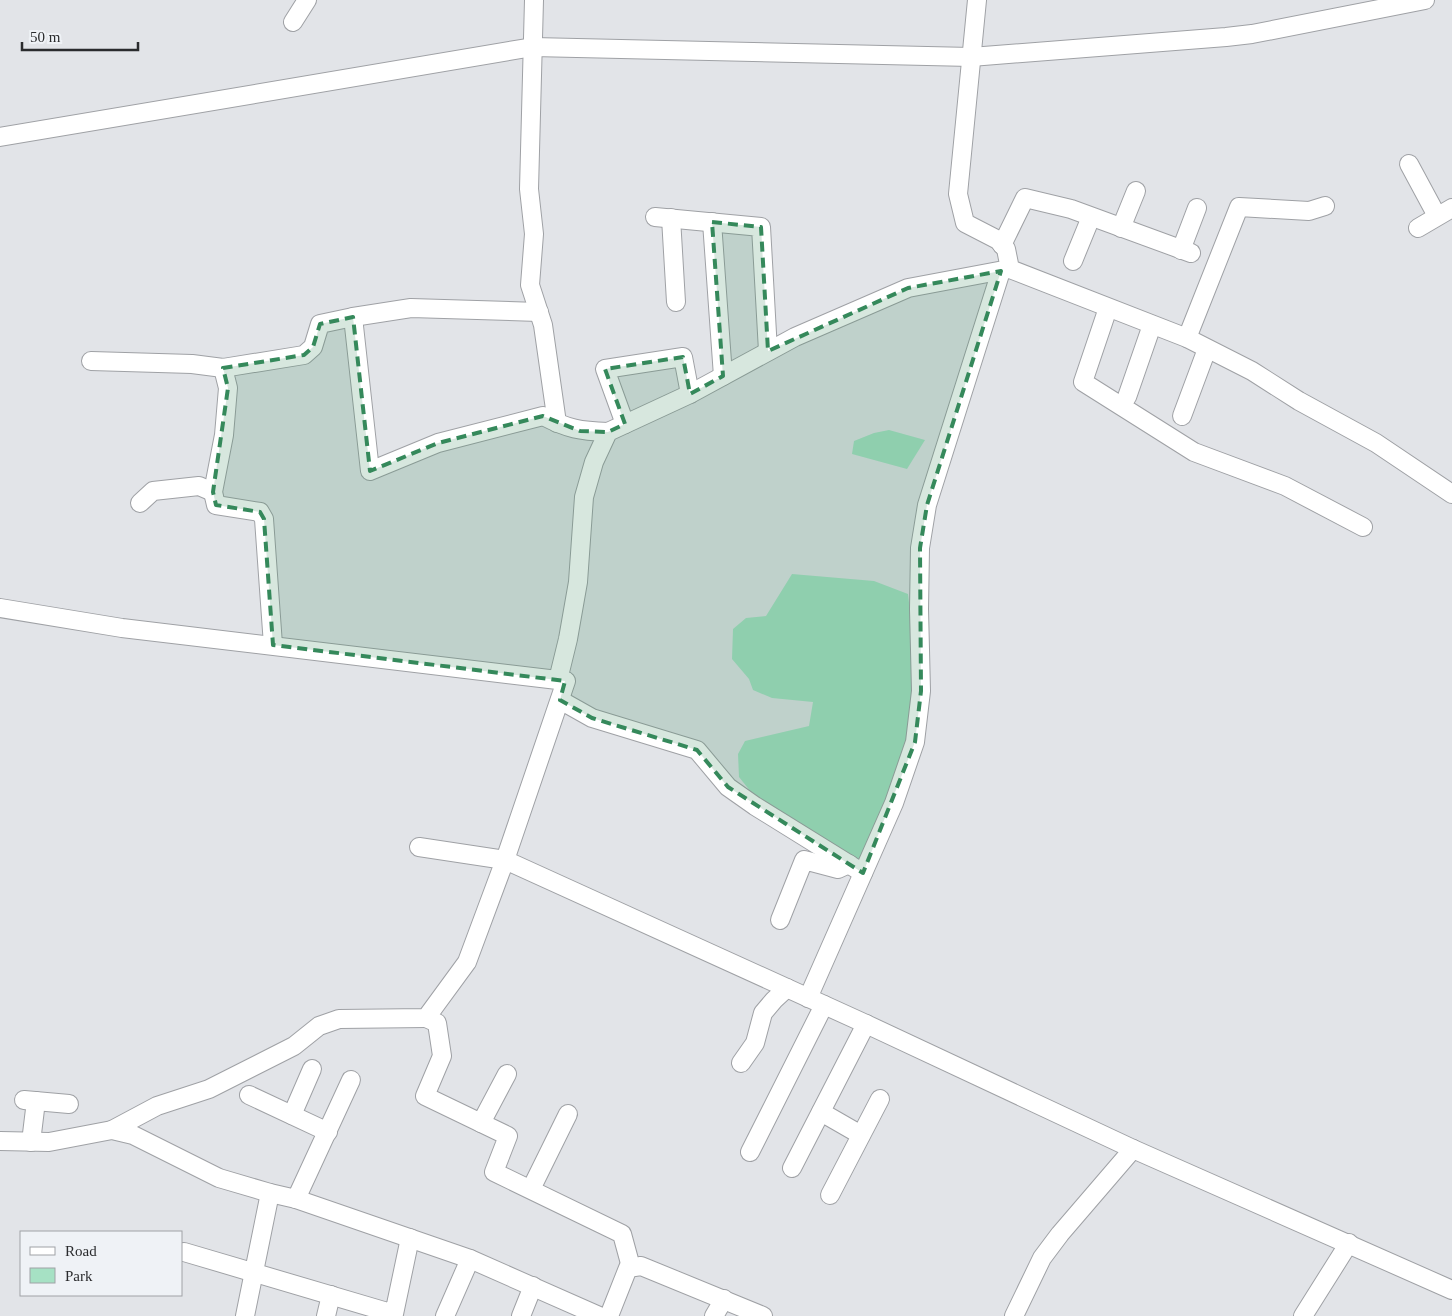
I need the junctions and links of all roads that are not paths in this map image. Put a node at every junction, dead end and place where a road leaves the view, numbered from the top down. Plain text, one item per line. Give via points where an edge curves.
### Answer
1 (306, 0) edge
2 (534, 0) edge
3 (977, 0) edge
4 (1425, 0) edge
5 (293, 22) dead end
6 (533, 47) junction
7 (971, 57) junction
8 (0, 137) edge
9 (1410, 164) dead end
10 (1136, 191) dead end
11 (1325, 206) dead end
12 (1197, 208) dead end
13 (1445, 212) edge
14 (1092, 217) junction
15 (712, 222) junction
16 (1121, 228) junction
17 (1418, 228) dead end
18 (1002, 244) junction
19 (1073, 261) dead end
20 (1006, 270) junction
21 (676, 302) dead end
22 (1108, 308) junction
23 (539, 312) junction
24 (353, 317) junction
25 (1152, 325) junction
26 (1187, 338) junction
27 (1207, 349) junction
28 (768, 352) junction
29 (90, 360) dead end
30 (223, 368) junction
31 (723, 376) junction
32 (690, 394) junction
33 (1127, 397) dead end
34 (1182, 416) dead end
35 (557, 424) junction
36 (625, 424) junction
37 (608, 432) junction
38 (213, 492) junction
39 (1452, 494) edge
40 (140, 503) dead end
41 (1363, 527) dead end
42 (0, 608) edge
43 (273, 645) junction
44 (558, 680) junction
45 (560, 700) junction
46 (419, 847) dead end
47 (505, 860) junction
48 (856, 869) junction
49 (780, 920) dead end
50 (786, 988) junction
51 (808, 998) junction
52 (824, 1005) junction
53 (426, 1018) junction
54 (866, 1024) junction
55 (741, 1063) dead end
56 (312, 1069) dead end
57 (507, 1074) dead end
58 (351, 1080) dead end
59 (249, 1095) dead end
60 (880, 1099) dead end
61 (69, 1104) dead end
62 (821, 1112) junction
63 (568, 1114) dead end
64 (292, 1115) junction
65 (481, 1123) junction
66 (112, 1130) junction
67 (328, 1132) junction
68 (861, 1135) junction
69 (0, 1142) edge
70 (31, 1142) junction
71 (1133, 1149) junction
72 (750, 1152) dead end
73 (792, 1168) dead end
74 (531, 1189) junction
75 (270, 1193) junction
76 (830, 1195) dead end
77 (296, 1199) junction
78 (410, 1238) junction
79 (1349, 1243) junction
80 (184, 1252) dead end
81 (470, 1259) junction
82 (631, 1267) junction
83 (254, 1273) junction
84 (533, 1286) junction
85 (1452, 1290) edge
86 (331, 1295) junction
87 (724, 1299) junction
88 (245, 1316) edge
89 (326, 1316) edge
90 (445, 1316) edge
91 (521, 1316) edge
92 (598, 1316) edge
93 (608, 1316) edge
94 (714, 1316) edge
95 (763, 1316) edge
96 (1014, 1316) edge
97 (1303, 1316) edge

1 - 5 street
2 - 6 street
3 - 7 street
4 - 7 street via 1252,34
6 - 7 street
6 - 8 street
6 - 23 street via 530,189 534,234 530,285
7 - 18 street via 958,194 965,223
9 - 13 street
10 - 16 street
11 - 26 street via 1309,210 1239,207
12 - 16 street via 1186,251
13 - 17 street
14 - 16 street
14 - 18 street via 1025,198
14 - 19 street
15 - 21 street via 663,217
15 - 28 street via 762,227
15 - 31 street
18 - 20 street via 1006,249
20 - 22 street
20 - 28 street via 908,288
20 - 48 street via 927,505 920,548 921,691 915,742 894,803
22 - 25 street
22 - 41 street via 1083,382 1194,452 1285,486
23 - 24 street via 411,308
23 - 35 street
24 - 30 street via 320,324 313,347 304,355
24 - 35 street via 370,471 438,443 543,416
25 - 26 street
25 - 33 street
26 - 27 street
27 - 34 street
27 - 39 street via 1376,443
28 - 31 street
29 - 30 street
30 - 38 street via 228,388 224,435
31 - 32 street
32 - 36 street
32 - 36 street via 683,357 605,369
35 - 37 street via 580,431
36 - 37 street
37 - 44 street via 594,462 584,497 578,582
38 - 40 street via 199,486 152,491
38 - 43 street via 216,506 260,512 264,520
42 - 43 street via 122,628
43 - 44 street
44 - 45 street via 566,681
45 - 47 street
45 - 48 street via 592,718 697,750 728,787
46 - 47 street
47 - 50 street
47 - 53 street via 467,962
48 - 49 street via 838,869 804,860
48 - 51 street
50 - 51 street
50 - 55 street via 763,1014 755,1043
51 - 52 street
52 - 54 street
52 - 72 street
53 - 65 street via 437,1023 442,1056 425,1096
53 - 66 street via 338,1019 319,1026 294,1046 209,1089 157,1106
54 - 62 street
54 - 71 street
56 - 64 street
57 - 65 street
58 - 67 street
59 - 64 street
60 - 68 street
61 - 70 street via 30,1101
62 - 68 street
62 - 73 street
63 - 74 street
64 - 67 street
65 - 74 street via 508,1136 494,1172
66 - 70 street via 49,1142
66 - 75 street via 133,1135 219,1178
67 - 77 street
68 - 76 street
69 - 70 street
71 - 79 street
71 - 96 street via 1042,1258
74 - 82 street via 622,1234
75 - 77 street
75 - 83 street
77 - 78 street
78 - 81 street
78 - 86 street via 394,1314
79 - 85 street
79 - 97 street
80 - 83 street
81 - 84 street
81 - 90 street
82 - 87 street via 641,1266
82 - 93 street
83 - 86 street
83 - 88 street
84 - 91 street
84 - 92 street
86 - 89 street
87 - 94 street
87 - 95 street

